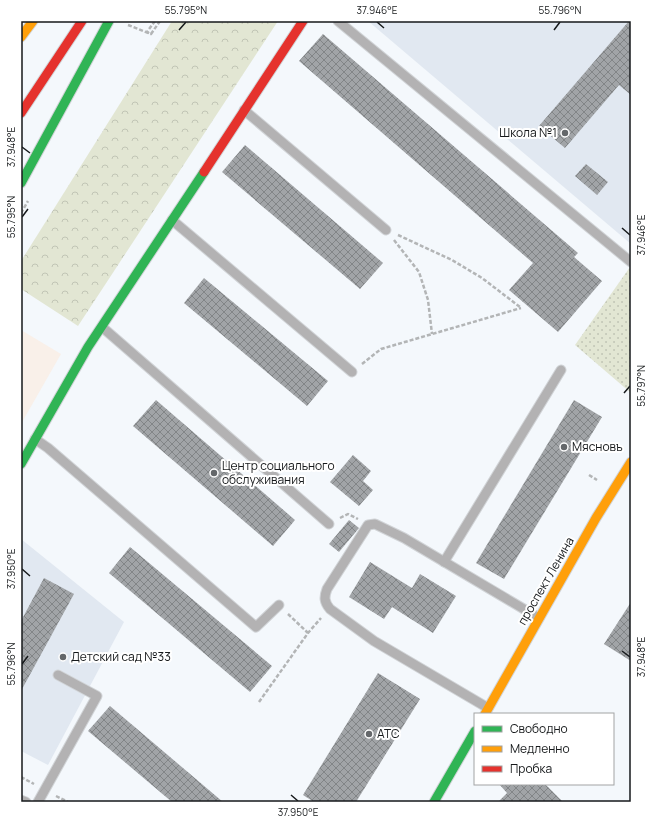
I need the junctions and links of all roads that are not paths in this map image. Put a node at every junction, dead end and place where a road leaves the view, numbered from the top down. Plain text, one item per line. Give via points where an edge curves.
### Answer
1 (33, 21) edge
2 (82, 21) edge
3 (109, 21) edge
4 (303, 21) edge
5 (338, 21) edge
6 (21, 37) edge
7 (244, 110) junction
8 (21, 113) edge
9 (21, 183) edge
10 (172, 220) junction
11 (386, 230) road end
12 (631, 262) edge
13 (101, 327) junction
14 (561, 370) dead end
15 (352, 372) road end
16 (35, 439) junction
17 (631, 462) edge
18 (21, 464) edge
19 (329, 524) road end
20 (444, 562) junction
21 (279, 605) road end
22 (539, 618) junction
23 (58, 675) dead end
24 (487, 711) edge
25 (474, 733) edge
26 (21, 800) edge
27 (26, 802) edge
28 (38, 802) edge
29 (434, 802) edge

1 - 6 main road
2 - 8 main road
3 - 9 main road
4 - 7 main road
5 - 12 lane
7 - 10 main road
7 - 11 lane
10 - 13 main road
10 - 15 lane
13 - 16 main road
13 - 19 lane
14 - 20 lane
16 - 18 main road
16 - 21 lane via 256,627
17 - 22 main road, проспект Ленина
20 - 22 lane
20 - 24 lane via 404,538 375,524 368,525 328,589 325,595 326,604 374,641
22 - 24 main road, проспект Ленина
23 - 28 lane via 97,696
25 - 29 main road
26 - 27 lane

